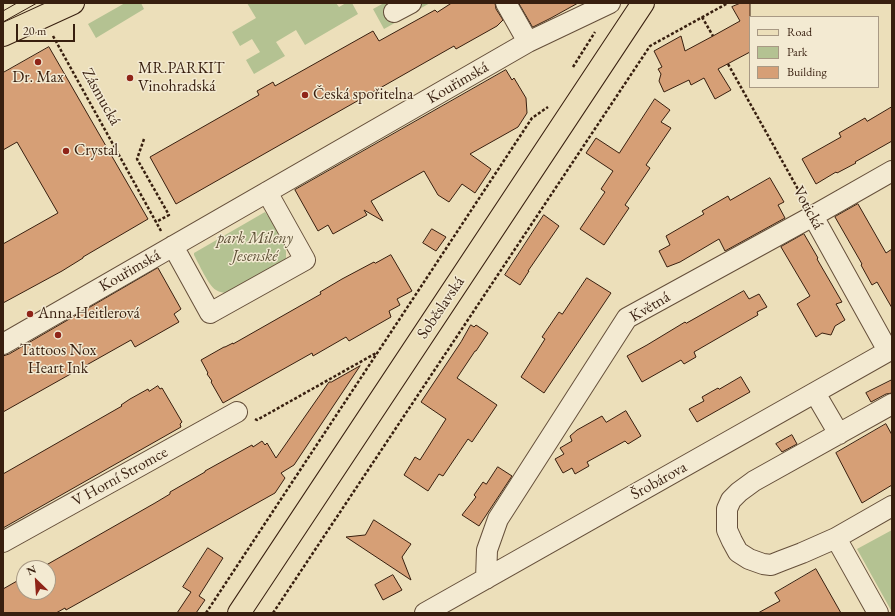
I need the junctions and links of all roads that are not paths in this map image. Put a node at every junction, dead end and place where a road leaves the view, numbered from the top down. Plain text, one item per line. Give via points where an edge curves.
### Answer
1 (506, 3) edge
2 (610, 3) edge
3 (643, 3) edge
4 (66, 4) edge
5 (3, 35) edge
6 (528, 42) junction
7 (892, 171) edge
8 (267, 192) junction
9 (813, 216) junction
10 (169, 249) junction
11 (3, 344) edge
12 (890, 350) edge
13 (815, 393) junction
14 (892, 404) edge
15 (237, 412) dead end
16 (839, 434) junction
17 (892, 506) edge
18 (836, 538) junction
19 (3, 542) edge
20 (486, 579) junction
21 (239, 613) edge
22 (425, 613) edge
23 (878, 613) edge

1 - 6 street
2 - 6 street, Kouřimská
3 - 21 main road, Soběslavská
4 - 5 main road
6 - 8 street, Kouřimská
7 - 9 street, Květná
8 - 10 street, Kouřimská
8 - 10 street, Kouřimská via 305,260 210,313
9 - 12 street, Votická
9 - 20 street, Květná via 627,318 498,519 487,550
10 - 11 street, Kouřimská
12 - 13 street, Šrobárova
13 - 16 street
13 - 20 street, Šrobárova
14 - 16 street
15 - 19 street, V Horní Stromce
16 - 18 street via 754,481 739,492 727,509 727,530 738,552 763,564 781,561
17 - 18 street
18 - 23 street
20 - 22 street, Šrobárova

